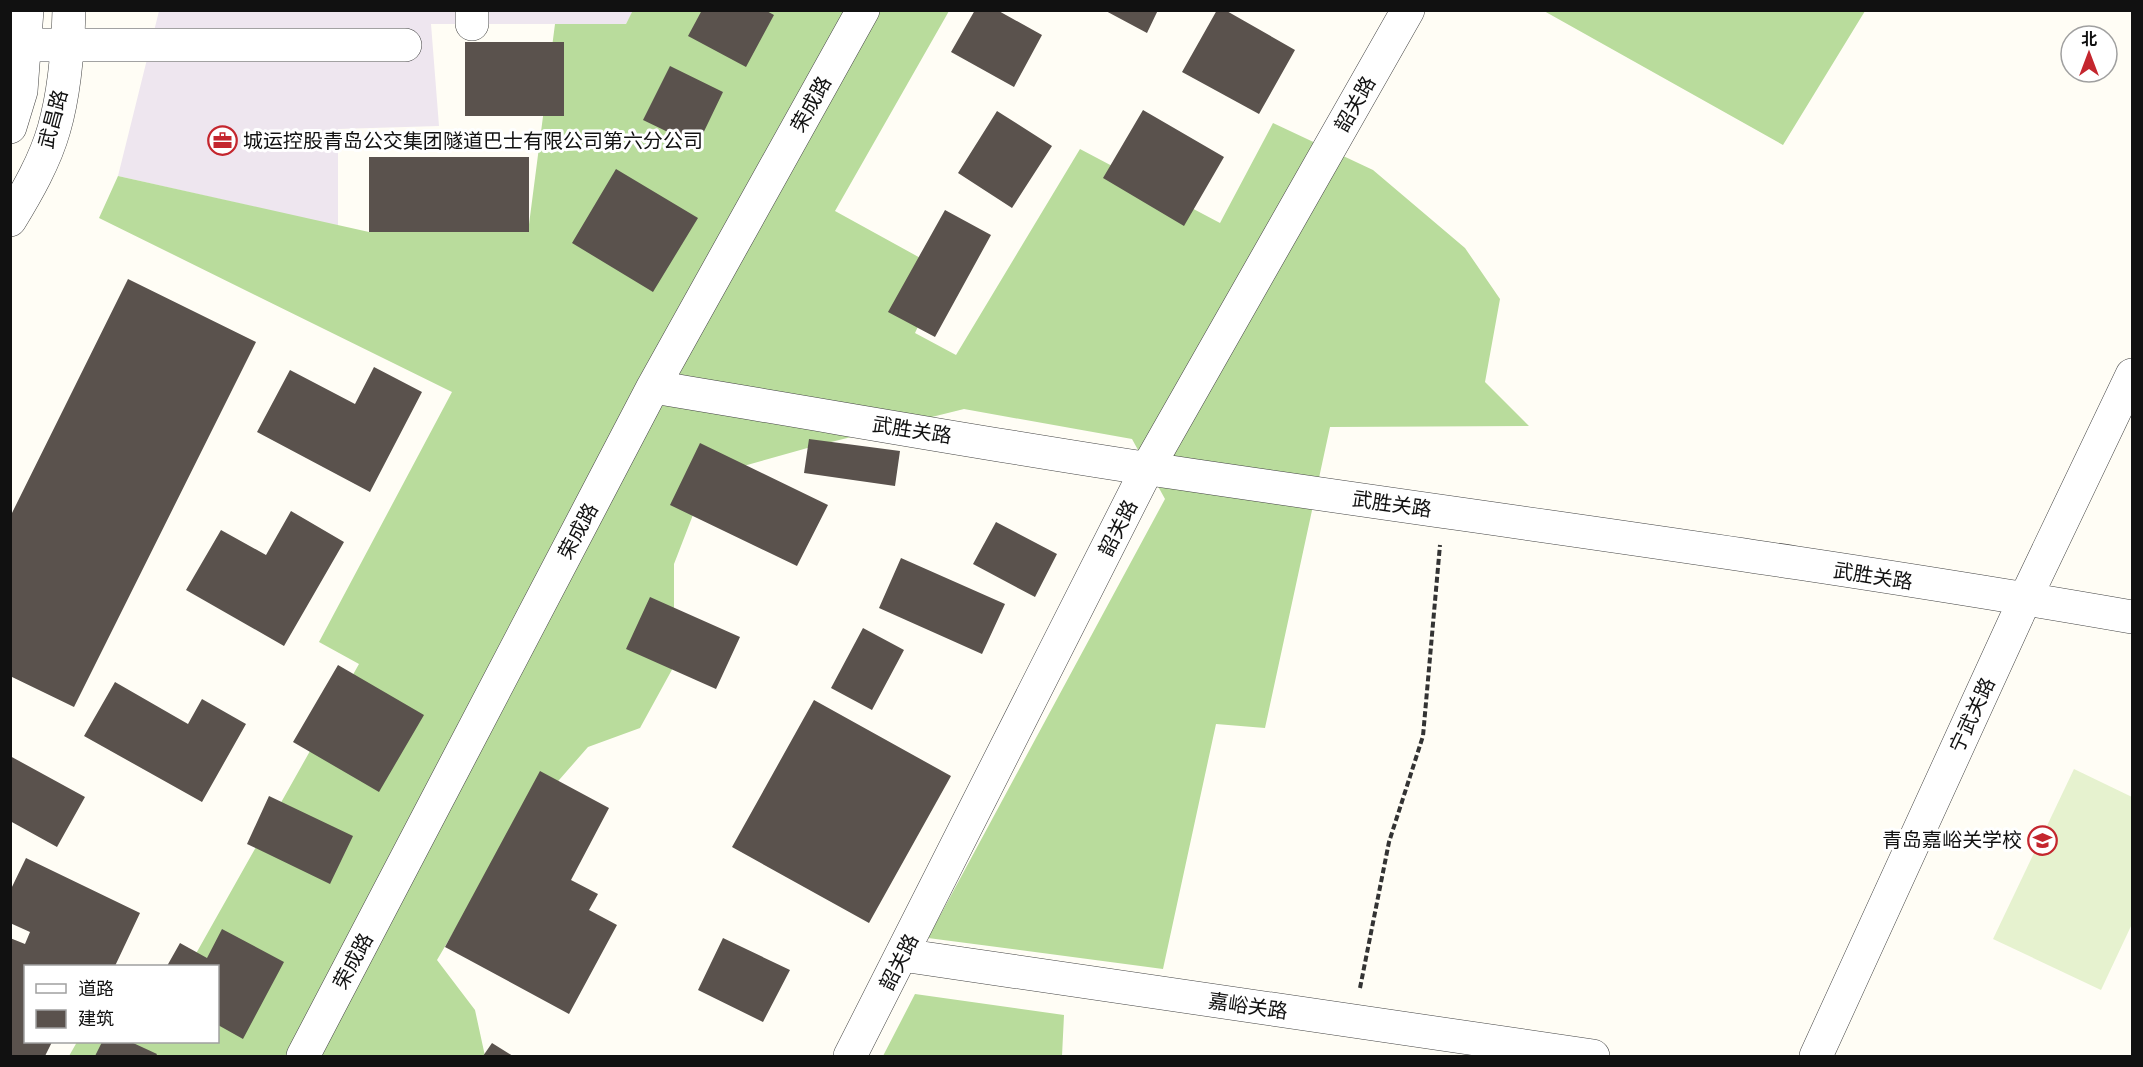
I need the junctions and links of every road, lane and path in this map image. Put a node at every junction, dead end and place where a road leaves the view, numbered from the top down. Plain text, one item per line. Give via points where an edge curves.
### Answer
1 (27, 10) edge
2 (69, 10) edge
3 (863, 10) edge
4 (1408, 10) edge
5 (25, 45) junction
6 (68, 45) junction
7 (405, 45) dead end
8 (10, 127) edge
9 (10, 220) edge
10 (2133, 375) edge
11 (653, 387) junction
12 (1148, 469) junction
13 (1443, 511) junction
14 (2025, 598) junction
15 (2133, 617) edge
16 (903, 955) junction
17 (1354, 1022) junction
18 (303, 1056) edge
19 (850, 1056) edge
20 (1593, 1056) edge
21 (1816, 1056) edge

1 - 5 street, 武昌路
2 - 6 street, 武昌路
3 - 11 street, 荣成路
4 - 12 street, 韶关路
5 - 6 street
5 - 8 street, 武昌路 via 21,91
6 - 7 street
6 - 9 street, 武昌路 via 54,131
10 - 14 street, 宁武关路
11 - 12 street, 武胜关路
11 - 18 street, 荣成路
12 - 13 street, 武胜关路
12 - 16 street, 韶关路
13 - 14 street, 武胜关路
13 - 17 path via 1423,736 1389,842
14 - 15 street, 武胜关路
14 - 21 street, 宁武关路
16 - 17 street, 嘉峪关路
16 - 19 street, 韶关路
17 - 20 street, 嘉峪关路

